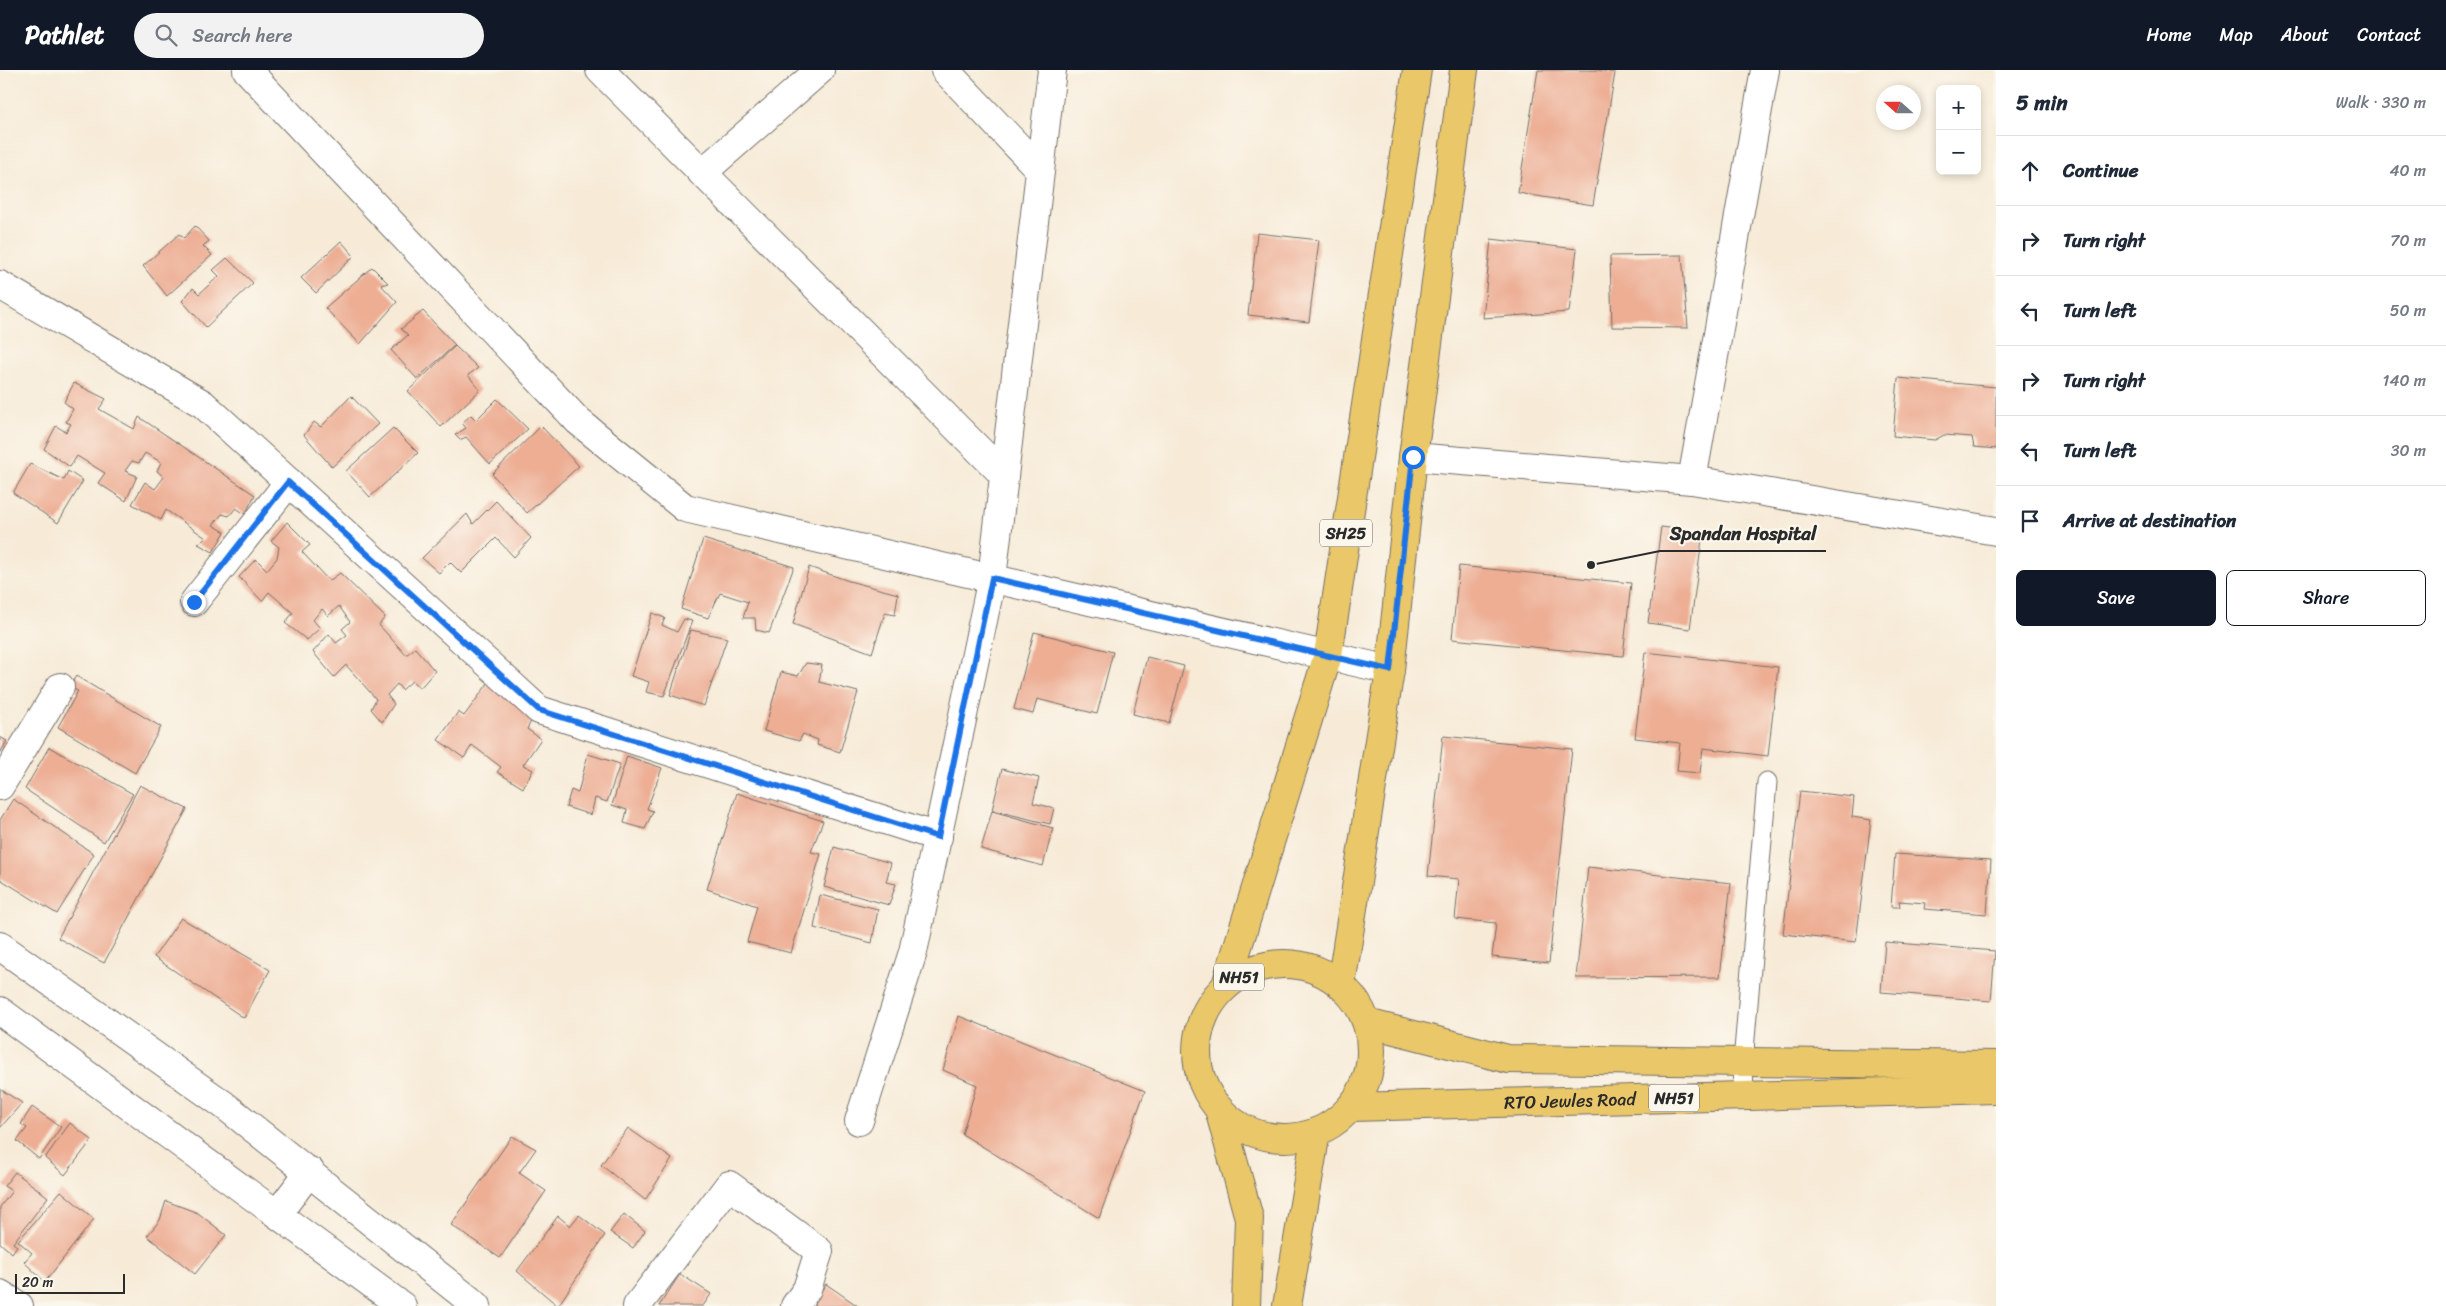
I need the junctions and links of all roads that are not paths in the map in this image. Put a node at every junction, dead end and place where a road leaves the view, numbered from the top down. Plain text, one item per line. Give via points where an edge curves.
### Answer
1 (247, 70) edge
2 (600, 70) edge
3 (820, 70) edge
4 (945, 70) edge
5 (1052, 70) edge
6 (1418, 70) edge
7 (1464, 70) edge
8 (1765, 70) edge
9 (1040, 170) junction
10 (702, 173) junction
11 (0, 284) edge
12 (1413, 457) junction
13 (1004, 476) junction
14 (1692, 480) junction
15 (288, 482) junction
16 (1996, 531) edge
17 (992, 578) junction
18 (194, 602) dead end
19 (1328, 655) junction
20 (1390, 670) junction
21 (60, 687) dead end
22 (1767, 782) dead end
23 (0, 786) edge
24 (938, 837) junction
25 (0, 946) edge
26 (1226, 985) junction
27 (1341, 986) junction
28 (0, 1011) edge
29 (1367, 1023) junction
30 (1743, 1062) junction
31 (1996, 1065) edge
32 (1996, 1090) edge
33 (1744, 1096) junction
34 (1352, 1107) junction
35 (1220, 1113) junction
36 (859, 1121) dead end
37 (1316, 1132) junction
38 (310, 1171) junction
39 (277, 1214) junction
40 (0, 1294) edge
41 (19, 1306) edge
42 (402, 1306) edge
43 (477, 1306) edge
44 (638, 1306) edge
45 (795, 1306) edge
46 (1246, 1306) edge
47 (1287, 1306) edge

1 - 17 street via 578,421 684,508
2 - 10 street
3 - 10 street
4 - 9 street
5 - 9 street
6 - 19 main road, SH25
7 - 12 main road
8 - 14 street
9 - 13 street
10 - 13 street
11 - 15 street via 202,404
12 - 14 street
12 - 20 main road
13 - 17 street
14 - 16 street
15 - 18 street
15 - 24 street via 539,710
17 - 19 street
17 - 24 street
19 - 20 street
19 - 26 main road, SH25
20 - 27 main road
21 - 23 street
22 - 30 lane
24 - 36 street via 914,952
25 - 38 street via 224,1105
26 - 27 main road, NH51 via 1250,970 1278,963 1307,966 1333,978
26 - 35 main road, NH51 via 1208,1006 1198,1034 1197,1062 1204,1090
27 - 29 main road, NH51 via 1353,997
28 - 39 street
29 - 30 main road, NH51 via 1508,1059
29 - 34 main road, NH51 via 1372,1052 1366,1082
30 - 31 main road, NH51
30 - 33 lane
32 - 33 main road, RTO Jewles Road / NH51
33 - 34 main road, RTO Jewles Road / NH51
34 - 37 main road, NH51 via 1330,1127
35 - 37 main road, NH51 via 1244,1130 1272,1139 1302,1138
35 - 46 main road, NH51 via 1249,1218
37 - 47 main road
38 - 39 street
38 - 43 street
39 - 42 street
40 - 41 street
44 - 45 street via 729,1186 819,1251 807,1289

